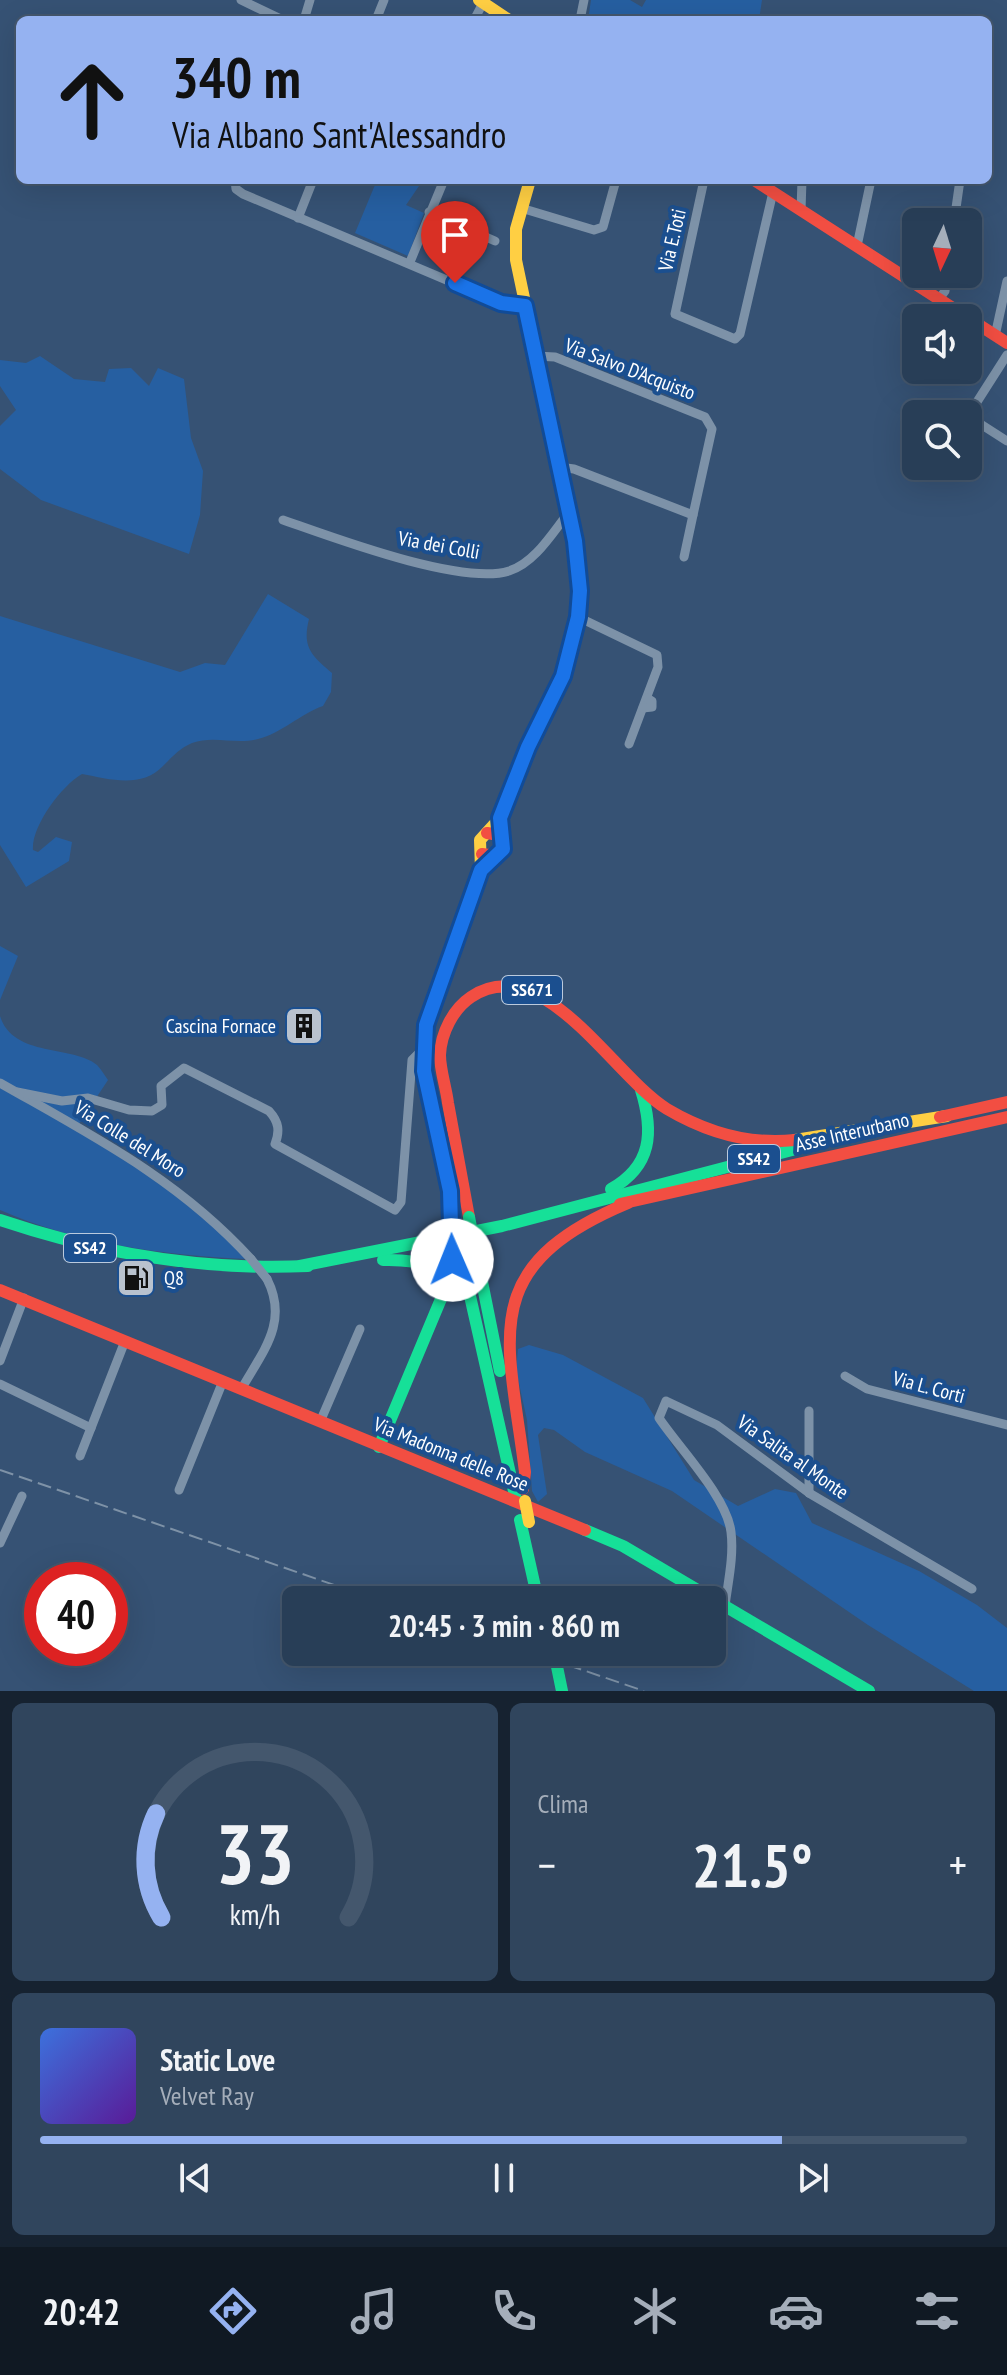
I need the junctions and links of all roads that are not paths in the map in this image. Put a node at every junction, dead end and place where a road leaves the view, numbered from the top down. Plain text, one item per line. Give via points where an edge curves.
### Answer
1 (241, 0) edge
2 (481, 1) edge
3 (275, 16) edge
4 (503, 16) edge
5 (236, 184) edge
6 (311, 184) edge
7 (442, 184) edge
8 (529, 184) edge
9 (615, 184) edge
10 (703, 184) edge
11 (760, 184) edge
12 (802, 184) edge
13 (870, 184) edge
14 (959, 184) edge
15 (773, 192) junction
16 (521, 208) junction
17 (956, 208) edge
18 (801, 210) junction
19 (429, 212) junction
20 (298, 218) junction
21 (495, 241) dead end
22 (857, 246) junction
23 (410, 262) junction
24 (1007, 281) edge
25 (945, 288) edge
26 (939, 299) junction
27 (525, 306) junction
28 (995, 336) junction
29 (1007, 343) edge
30 (1007, 355) edge
31 (535, 356) junction
32 (978, 400) edge
33 (982, 425) edge
34 (1007, 441) edge
35 (559, 467) junction
36 (569, 512) junction
37 (693, 515) junction
38 (283, 520) dead end
39 (684, 557) dead end
40 (578, 617) junction
41 (629, 744) dead end
42 (500, 818) junction
43 (487, 833) junction
44 (501, 838) junction
45 (488, 855) junction
46 (424, 1048) junction
47 (0, 1083) edge
48 (641, 1090) junction
49 (17, 1092) junction
50 (1007, 1102) edge
51 (947, 1116) junction
52 (1007, 1117) edge
53 (631, 1202) junction
54 (563, 1212) junction
55 (0, 1220) edge
56 (502, 1226) junction
57 (300, 1266) junction
58 (0, 1290) edge
59 (24, 1298) junction
60 (360, 1329) dead end
61 (125, 1341) junction
62 (0, 1361) edge
63 (845, 1376) dead end
64 (223, 1381) junction
65 (0, 1384) edge
66 (242, 1388) junction
67 (809, 1411) dead end
68 (320, 1422) junction
69 (1007, 1425) edge
70 (91, 1428) junction
71 (379, 1447) junction
72 (80, 1456) dead end
73 (179, 1490) dead end
74 (809, 1493) junction
75 (22, 1496) dead end
76 (521, 1497) junction
77 (0, 1543) edge
78 (538, 1586) edge
79 (691, 1586) edge
80 (972, 1589) dead end
81 (726, 1598) edge
82 (726, 1607) edge
83 (557, 1666) edge
84 (562, 1691) edge
85 (869, 1691) edge

1 - 3 street
2 - 4 main road
5 - 20 street
6 - 20 street
7 - 19 street
8 - 16 main road
9 - 16 street via 603,227 594,230
10 - 15 street, Via E.Toti via 674,308 679,316 739,338
11 - 15 main road
12 - 18 street
13 - 22 street
14 - 17 street
15 - 18 main road
16 - 27 main road via 515,245
18 - 22 main road
19 - 21 street
19 - 23 street
20 - 23 street
22 - 26 main road
23 - 27 street via 501,303
24 - 28 street
25 - 26 street
26 - 28 main road
27 - 31 main road
28 - 29 main road
30 - 32 street
31 - 35 main road
31 - 37 street, Via Salvo D'Acquisto via 555,357 705,417 712,437
33 - 34 street
35 - 36 main road
35 - 37 street
36 - 38 street, Via dei Colli via 524,564 501,573 408,561
36 - 40 main road via 579,570
37 - 39 street, Via Salvo D'Acquisto
40 - 41 street via 657,655 658,667
40 - 42 main road via 563,676
42 - 43 main road
42 - 44 main road
43 - 44 main road
43 - 45 main road via 479,842
44 - 45 main road via 503,849
45 - 46 main road via 433,998
46 - 49 street, Via Colle del Moro via 412,1060 401,1202 395,1210 275,1144 277,1119 269,1111 184,1068 161,1086 162,1105 152,1111
46 - 71 main road, bridge via 424,1071 450,1191 452,1254 446,1287
47 - 49 street, Via Colle del Moro
48 - 51 main road, SS671 via 700,1126 761,1142 797,1143 922,1116
48 - 56 main road via 652,1137 631,1179 598,1195 513,1216
48 - 76 main road, SS671, bridge via 536,992 499,986 471,997 447,1026 440,1065
49 - 66 street, Via Colle del Moro, bridge via 153,1171 196,1204 267,1279 278,1308 275,1323
50 - 51 main road, SS42
51 - 54 main road, SS42 via 724,1166
52 - 53 main road, Asse Interurbano / SS42
53 - 54 main road, Asse Interurbano
53 - 76 main road via 572,1228 540,1257 521,1286 509,1325 508,1361 524,1459
54 - 56 main road, SS42
55 - 57 main road, SS42 via 126,1257 195,1267
56 - 57 main road, SS42
57 - 76 main road, SS671 via 409,1259 431,1264 460,1281 474,1308
58 - 59 main road, Via Madonna delle Rose
59 - 61 main road, Via Madonna delle Rose
59 - 62 street
60 - 68 street
61 - 64 main road, Via Madonna delle Rose
61 - 70 street
63 - 69 street, Via L. Corti via 867,1389
64 - 66 main road, Via Madonna delle Rose
64 - 73 street
65 - 70 street
66 - 68 main road, Via Madonna delle Rose
67 - 74 street
68 - 71 main road, Via Madonna delle Rose
70 - 72 street
71 - 79 main road, Via Madonna delle Rose via 623,1546
74 - 80 street, Via Salita al Monte
74 - 81 street, Via Salita al Monte via 717,1425 666,1401 659,1418 730,1523
75 - 77 street
76 - 78 main road, SS671, bridge
82 - 85 main road, Via Madonna delle Rose
83 - 84 main road, bridge

